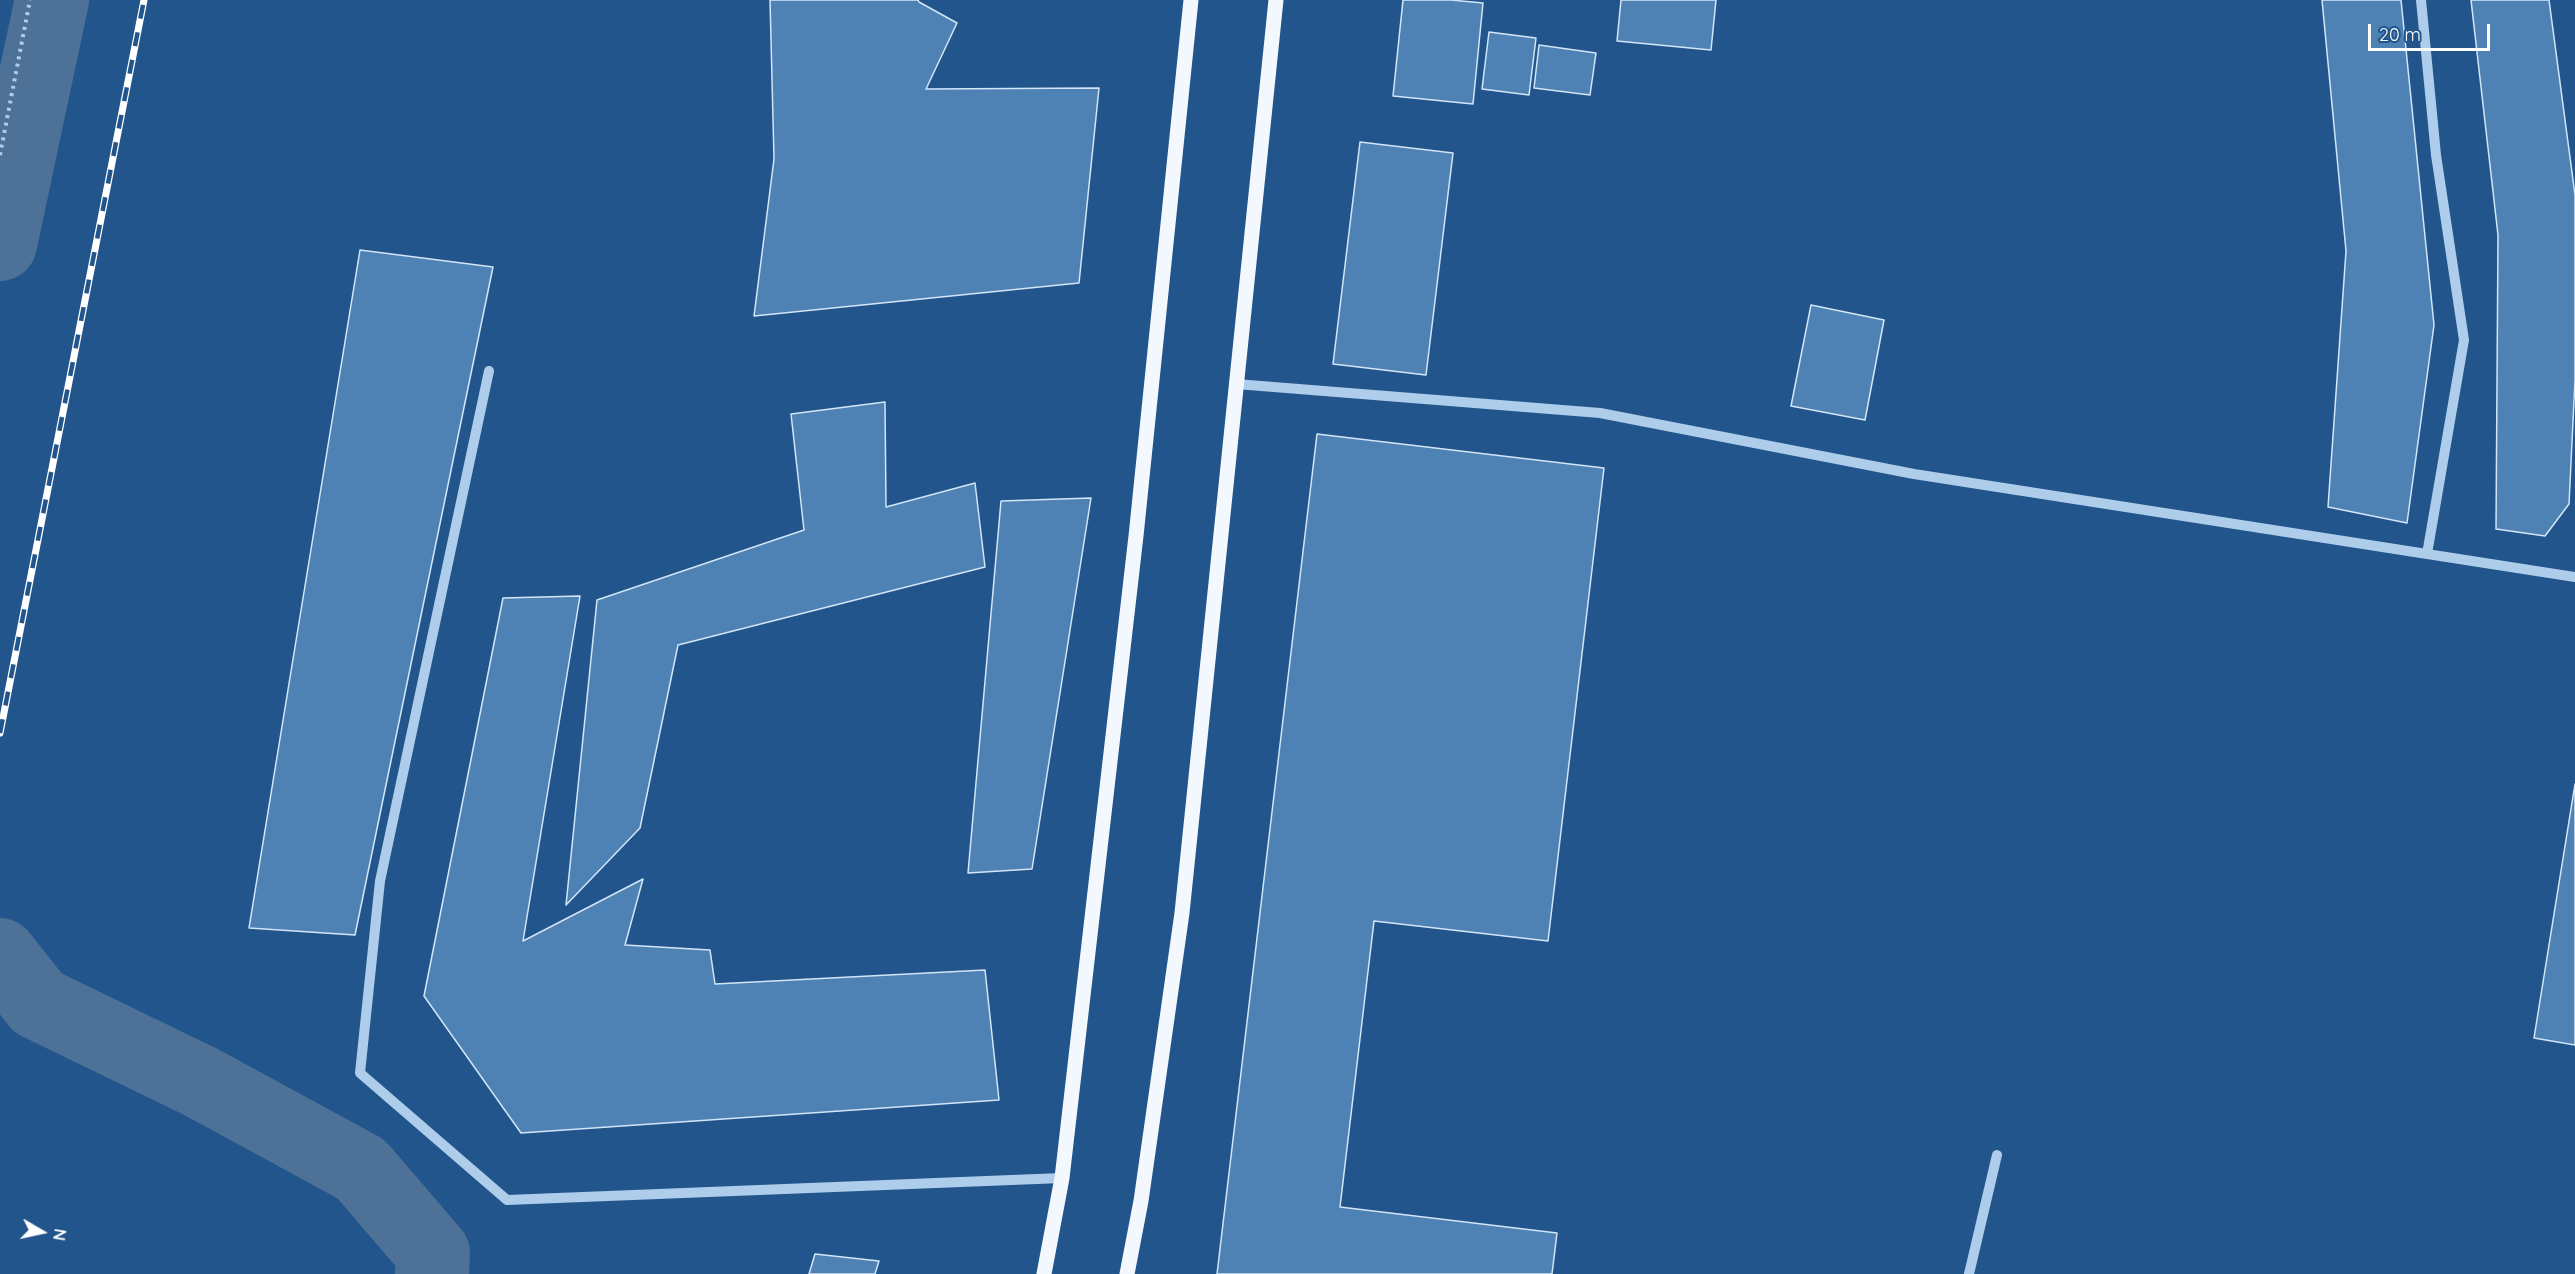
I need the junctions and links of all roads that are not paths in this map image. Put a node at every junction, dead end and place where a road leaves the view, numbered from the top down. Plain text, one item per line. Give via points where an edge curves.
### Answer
1 (1191, 0) edge
2 (1276, 0) edge
3 (2421, 0) edge
4 (489, 370) dead end
5 (1236, 384) junction
6 (2427, 554) junction
7 (2575, 577) edge
8 (1997, 1155) dead end
9 (1062, 1178) junction
10 (1044, 1274) edge
11 (1127, 1274) edge
12 (1969, 1274) edge

1 - 9 main road via 1136,536
2 - 5 main road
3 - 6 street via 2436,155 2464,340
4 - 9 street via 380,881 360,1073 507,1200
5 - 6 street via 1600,413 1914,474
5 - 11 main road via 1182,913
6 - 7 street
8 - 12 street
9 - 10 main road

